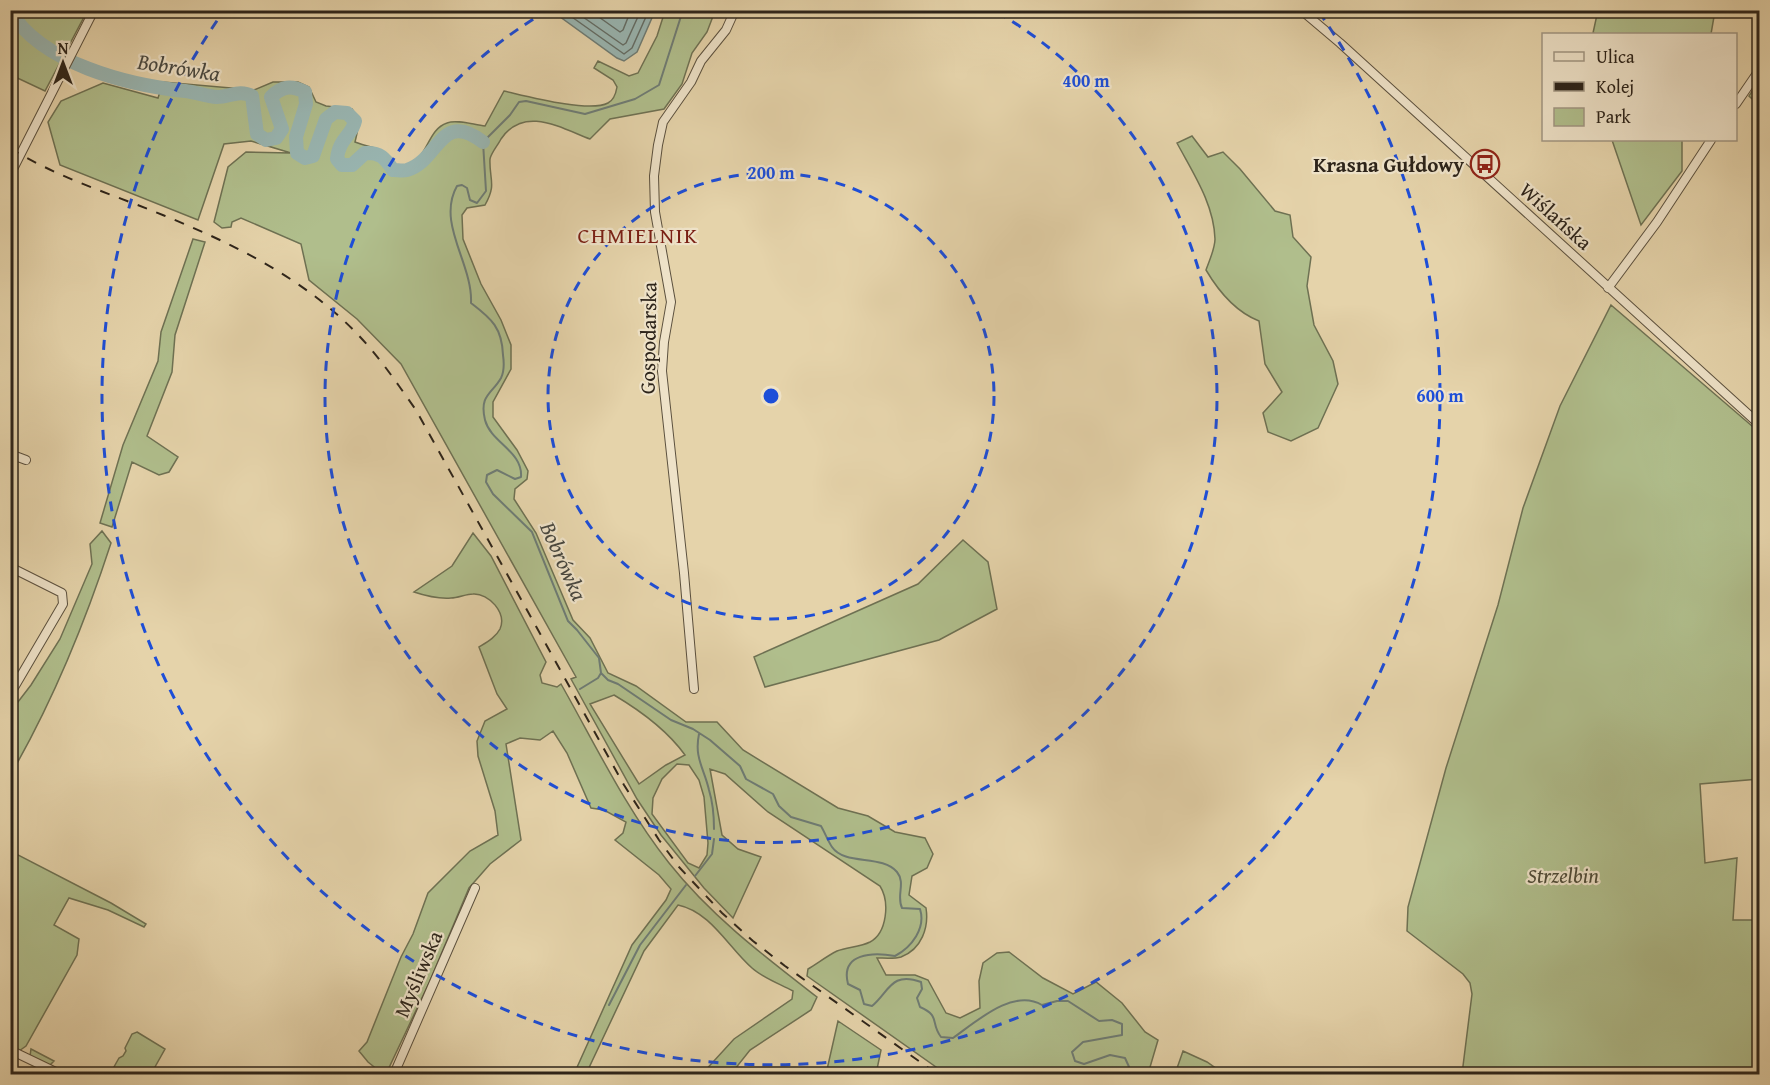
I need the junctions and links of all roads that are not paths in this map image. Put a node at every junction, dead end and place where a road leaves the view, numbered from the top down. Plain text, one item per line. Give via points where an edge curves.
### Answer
1 (94, 10) edge
2 (735, 10) edge
3 (1301, 10) edge
4 (1760, 69) edge
5 (1737, 103) edge
6 (1710, 141) edge
7 (10, 175) edge
8 (1608, 288) junction
9 (1760, 425) edge
10 (10, 454) edge
11 (26, 460) dead end
12 (10, 567) edge
13 (694, 689) dead end
14 (12, 691) dead end
15 (475, 888) dead end
16 (10, 1050) edge
17 (60, 1074) edge
18 (394, 1074) edge

1 - 7 street
2 - 13 street, Gospodarska via 726,30 663,122 654,176 655,212 671,302 662,371
3 - 8 street, Wiślańska
4 - 5 street
6 - 8 street
8 - 9 street, Wiślańska
10 - 11 street
12 - 14 street via 62,593 63,604
15 - 18 street, Myśliwska
16 - 17 street

